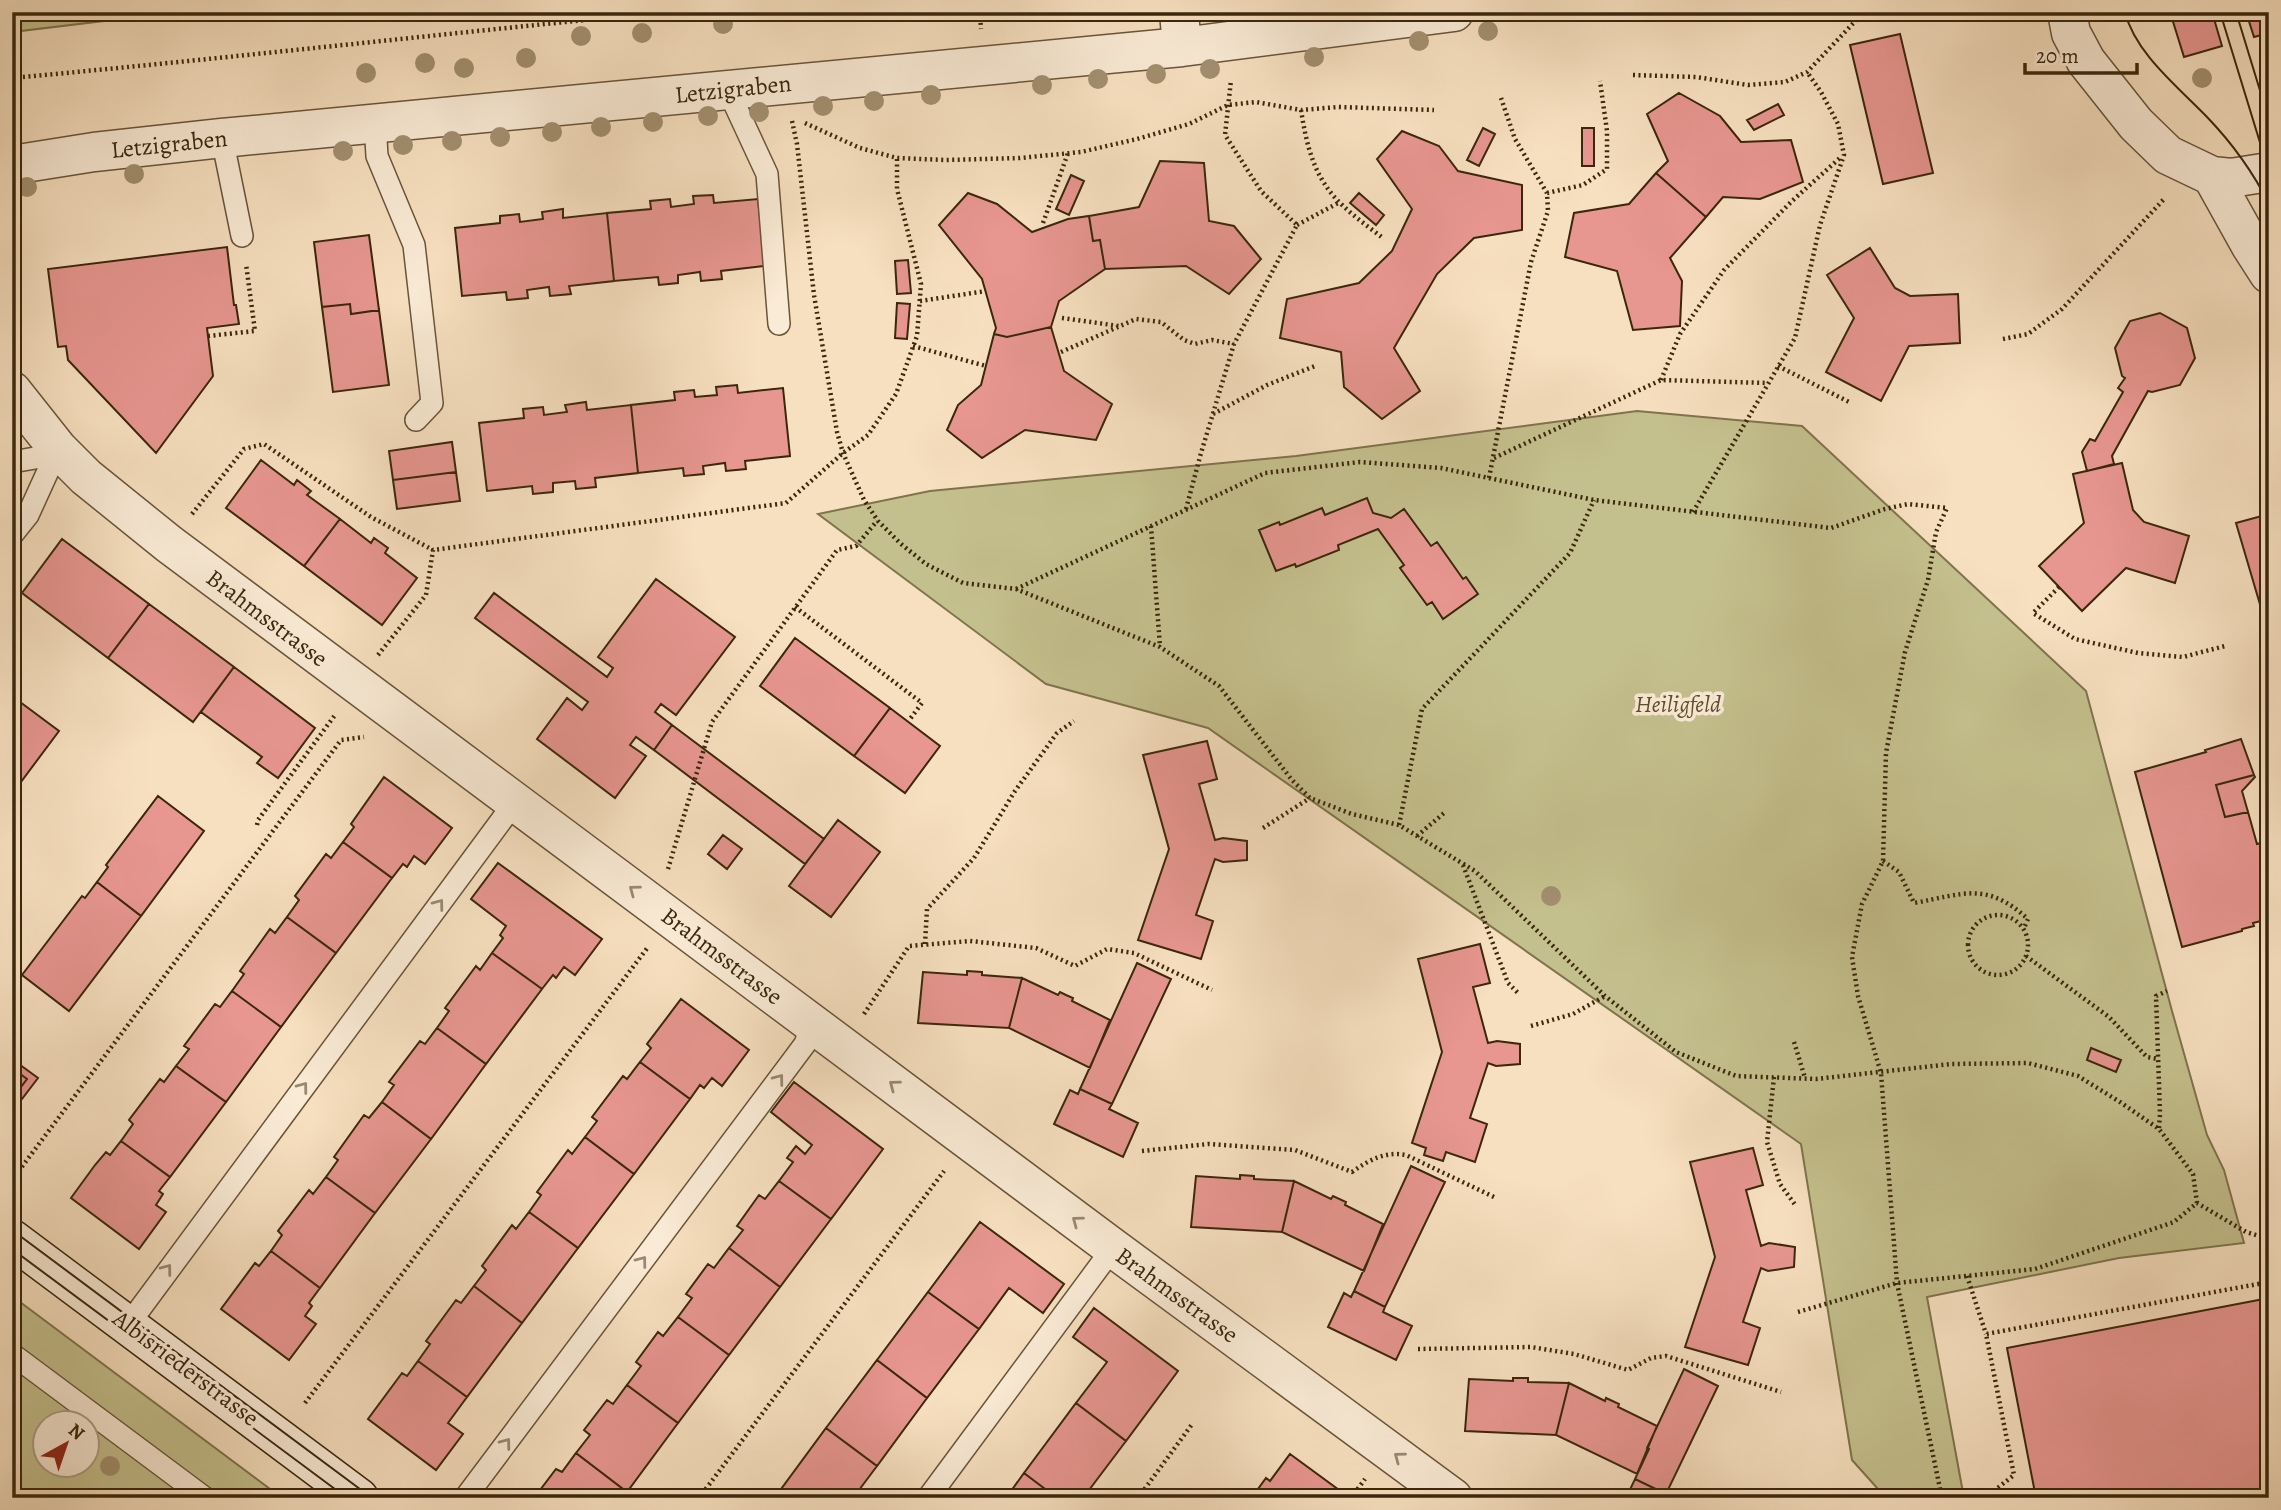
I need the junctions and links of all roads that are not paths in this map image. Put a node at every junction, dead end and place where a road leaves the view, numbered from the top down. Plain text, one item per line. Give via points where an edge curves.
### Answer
1 (1454, 12) edge
2 (2067, 12) edge
3 (1181, 29) edge
4 (728, 90) junction
5 (375, 123) junction
6 (222, 138) junction
7 (12, 165) edge
8 (2269, 172) edge
9 (2212, 176) junction
10 (242, 236) road end
11 (2269, 274) edge
12 (779, 324) dead end
13 (12, 391) edge
14 (416, 420) dead end
15 (58, 449) junction
16 (12, 462) edge
17 (12, 535) edge
18 (515, 802) junction
19 (812, 1024) junction
20 (12, 1239) edge
21 (1113, 1248) junction
22 (128, 1325) junction
23 (12, 1354) edge
24 (205, 1498) edge
25 (359, 1498) edge
26 (465, 1498) edge
27 (928, 1498) edge
28 (1453, 1498) edge

1 - 3 street, Letzigraben
2 - 9 street via 2071,33 2086,61 2136,124 2168,155
3 - 4 street, Letzigraben
4 - 5 street, Letzigraben
4 - 12 lane via 767,174
5 - 6 street, Letzigraben
5 - 14 lane via 377,156 414,245 432,403
6 - 7 street, Letzigraben
6 - 10 lane
8 - 9 street
9 - 11 street
13 - 15 street, Brahmsstrasse
15 - 16 lane
15 - 17 lane via 28,515
15 - 18 street, Brahmsstrasse via 190,560
19 -> 18 street, Brahmsstrasse
22 -> 18 lane
21 -> 19 street, Brahmsstrasse
26 -> 19 lane via 805,1044
20 - 22 street, Albisriederstrasse
21 - 27 lane
28 -> 21 street, Brahmsstrasse
22 - 25 street, Albisriederstrasse
23 - 24 lane

